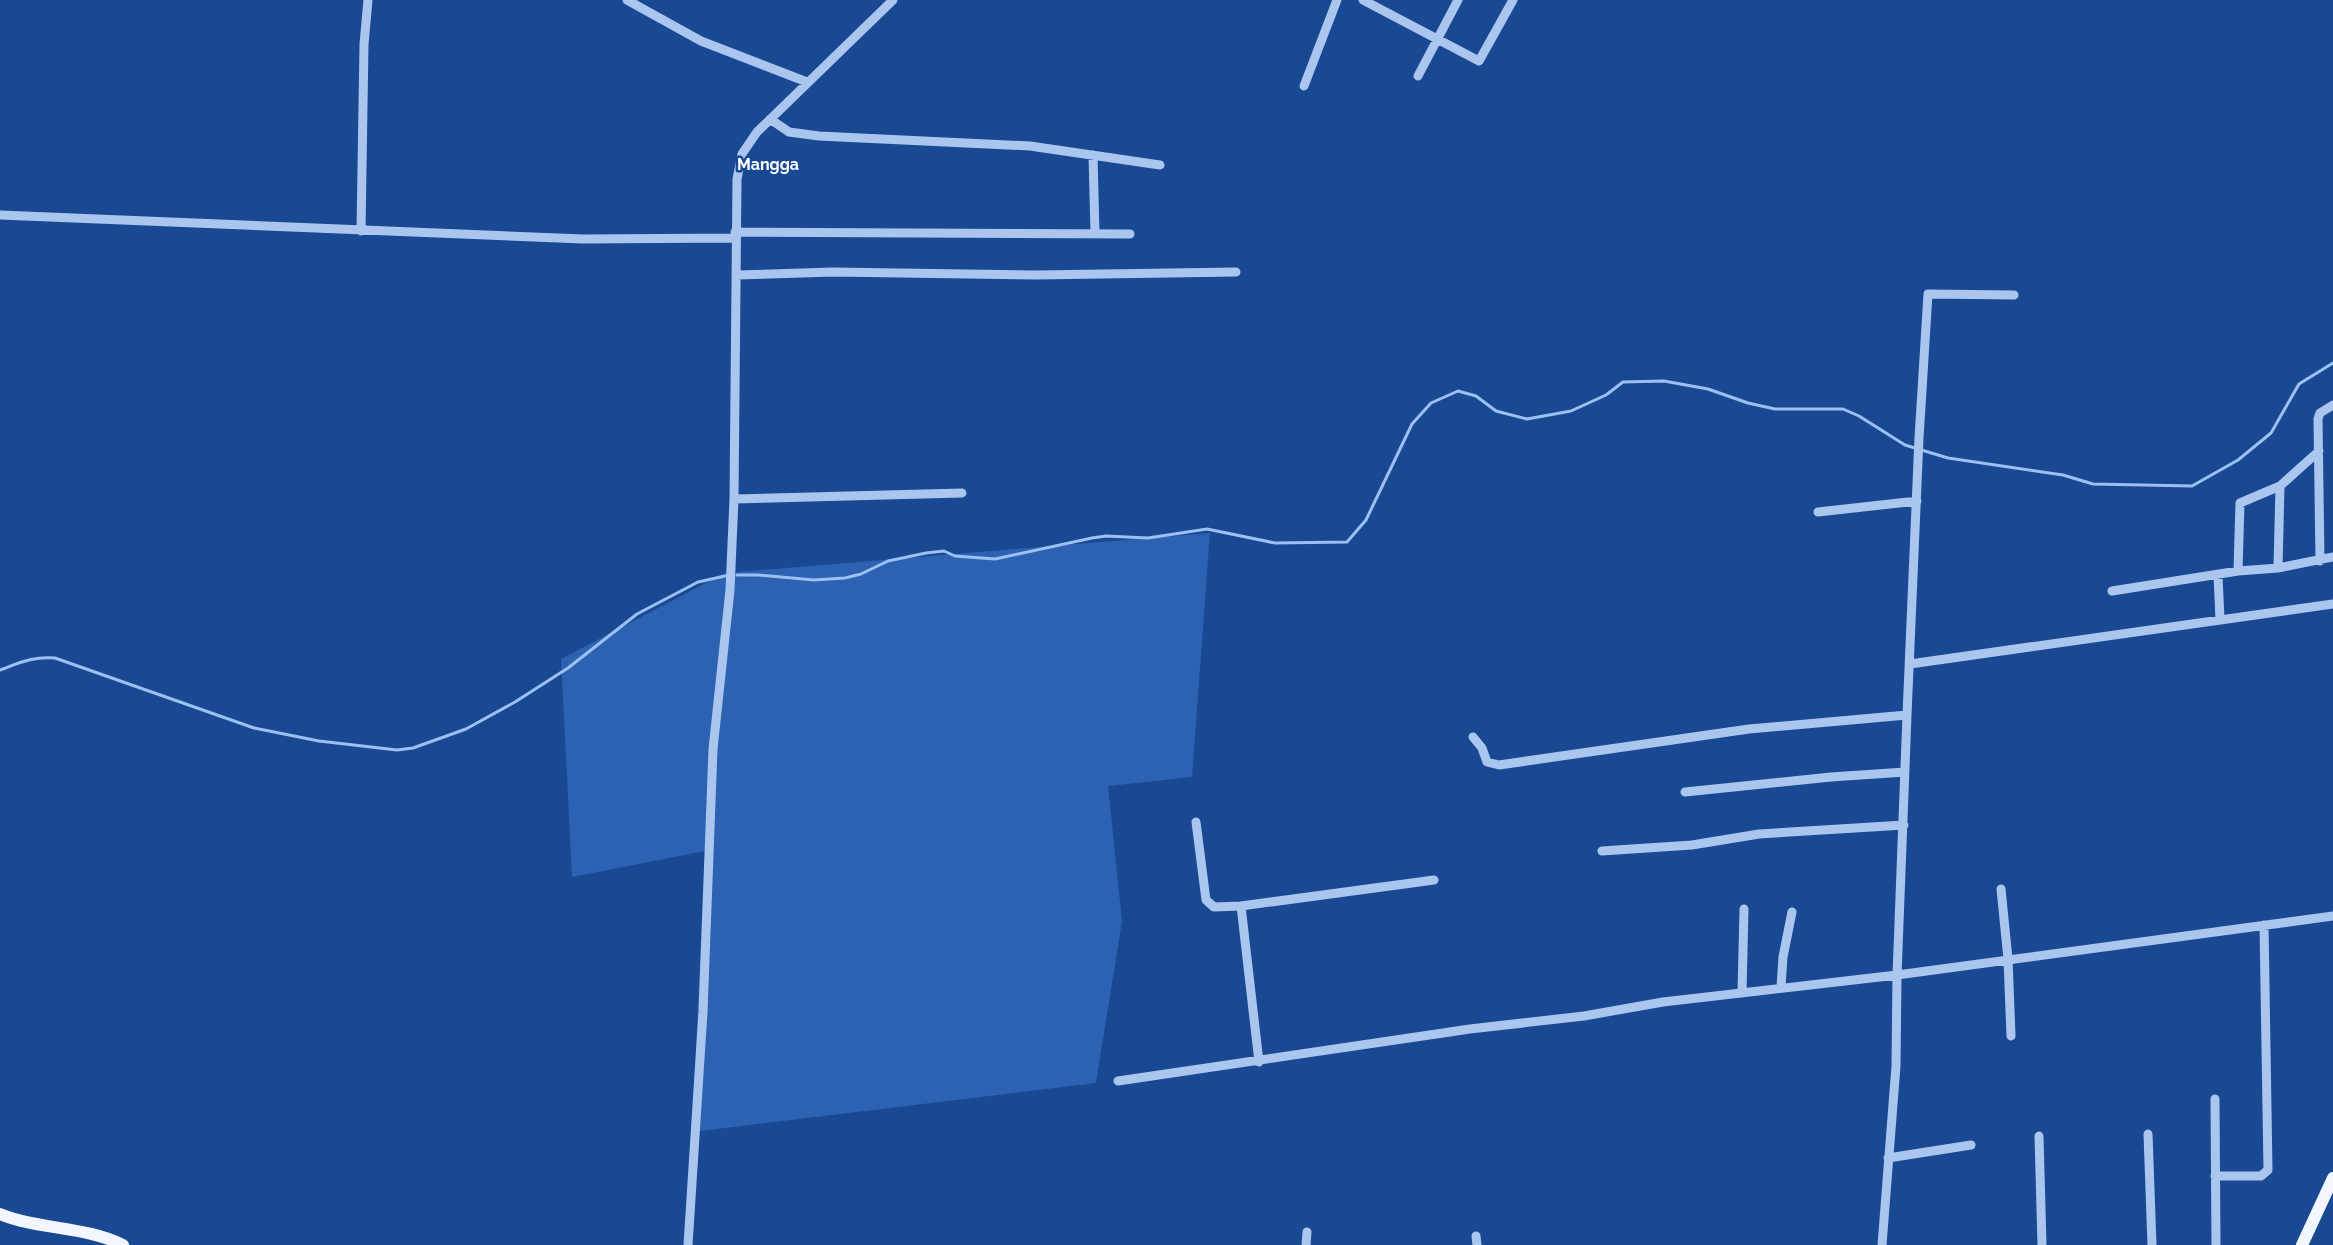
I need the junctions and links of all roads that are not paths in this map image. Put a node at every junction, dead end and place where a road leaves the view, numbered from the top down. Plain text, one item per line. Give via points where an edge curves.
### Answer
1 (368, 0) edge
2 (627, 0) edge
3 (893, 0) edge
4 (1337, 0) edge
5 (1362, 0) edge
6 (1458, 0) edge
7 (1513, 0) edge
8 (1439, 39) junction
9 (1418, 76) dead end
10 (808, 82) junction
11 (1304, 86) dead end
12 (770, 119) junction
13 (1094, 156) junction
14 (1160, 165) dead end
15 (0, 215) edge
16 (361, 231) junction
17 (1095, 234) junction
18 (1130, 234) dead end
19 (735, 235) junction
20 (1236, 272) dead end
21 (736, 275) junction
22 (2014, 295) dead end
23 (2333, 406) edge
24 (2319, 451) junction
25 (2280, 486) junction
26 (962, 492) dead end
27 (734, 499) junction
28 (1917, 500) junction
29 (1818, 512) dead end
30 (2333, 557) edge
31 (2320, 560) junction
32 (2278, 568) junction
33 (2238, 571) junction
34 (2218, 575) junction
35 (2112, 591) dead end
36 (2333, 604) edge
37 (2220, 620) junction
38 (1910, 664) junction
39 (1907, 715) junction
40 (1473, 737) dead end
41 (1905, 772) junction
42 (1685, 792) dead end
43 (1196, 822) dead end
44 (1904, 826) junction
45 (1602, 851) dead end
46 (1434, 880) dead end
47 (2001, 889) dead end
48 (1241, 906) junction
49 (1744, 909) dead end
50 (1792, 912) dead end
51 (2333, 916) edge
52 (2264, 925) junction
53 (2008, 959) junction
54 (1897, 975) junction
55 (1782, 987) junction
56 (1742, 993) junction
57 (2011, 1036) dead end
58 (1259, 1062) junction
59 (1118, 1081) dead end
60 (2215, 1098) dead end
61 (2148, 1134) dead end
62 (2039, 1136) dead end
63 (1971, 1145) dead end
64 (1888, 1158) junction
65 (2215, 1176) junction
66 (2333, 1178) edge
67 (0, 1214) edge
68 (1307, 1232) dead end
69 (123, 1245) edge
70 (688, 1245) edge
71 (1306, 1245) edge
72 (1882, 1245) edge
73 (2042, 1245) edge
74 (2152, 1245) edge
75 (2216, 1245) edge
76 (2302, 1245) edge

1 - 16 street via 364,44
2 - 10 street via 701,41
3 - 10 street
4 - 11 street
5 - 8 street
6 - 8 street
7 - 8 street via 1480,61
8 - 9 street
10 - 12 street
12 - 13 street via 789,132 819,136 1030,146
12 - 19 street via 742,154 737,179
13 - 14 street
13 - 17 street
15 - 16 street
16 - 19 street via 583,239
17 - 18 street
17 - 19 street
19 - 21 street
20 - 21 street
21 - 27 street
22 - 28 street via 1928,294
23 - 24 street via 2320,413 2318,419
24 - 25 street
24 - 31 street
25 - 32 street
25 - 33 street via 2240,503
26 - 27 street
27 - 70 street via 730,590 713,758 703,1012
28 - 29 street
28 - 38 street
30 - 31 street
31 - 32 street
32 - 33 street
33 - 34 street
34 - 35 street
34 - 37 street
36 - 37 street
37 - 38 street
38 - 39 street
39 - 40 street via 1758,728 1499,765 1487,762
39 - 41 street
41 - 42 street
41 - 44 street
43 - 48 street via 1206,900 1214,907
44 - 45 street via 1759,834 1692,845
44 - 54 street
46 - 48 street
47 - 53 street
48 - 58 street
49 - 56 street
50 - 55 street via 1783,957
51 - 52 street
52 - 53 street
52 - 65 street via 2268,1170 2261,1176
53 - 54 street
53 - 57 street
54 - 55 street
54 - 64 street via 1896,1066
55 - 56 street
56 - 58 street via 1528,1024 1470,1029
58 - 59 street
60 - 65 street
61 - 74 street
62 - 73 street
63 - 64 street
64 - 72 street
65 - 75 street
66 - 76 main road
67 - 69 main road via 48,1228 102,1237
68 - 71 street

